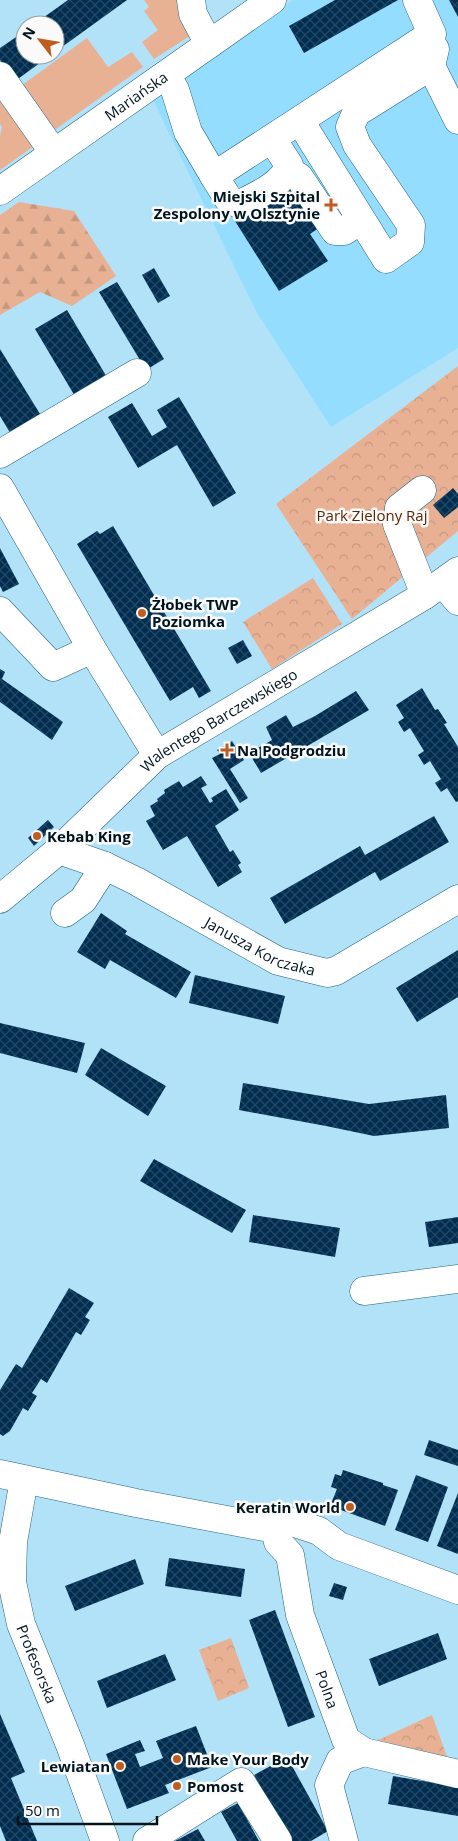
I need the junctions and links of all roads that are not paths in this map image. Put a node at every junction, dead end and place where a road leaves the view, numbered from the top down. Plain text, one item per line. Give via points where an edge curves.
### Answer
1 (191, 0) edge
2 (272, 0) edge
3 (416, 0) edge
4 (432, 34) junction
5 (209, 44) junction
6 (431, 66) junction
7 (166, 75) junction
8 (0, 76) edge
9 (458, 120) edge
10 (300, 121) junction
11 (272, 139) junction
12 (54, 153) junction
13 (287, 170) junction
14 (214, 176) junction
15 (0, 191) edge
16 (362, 220) junction
17 (137, 373) dead end
18 (0, 454) edge
19 (0, 488) edge
20 (422, 490) dead end
21 (449, 583) edge
22 (0, 611) edge
23 (92, 649) junction
24 (157, 755) junction
25 (59, 850) junction
26 (104, 866) junction
27 (0, 898) edge
28 (458, 900) edge
29 (65, 913) dead end
30 (458, 1279) edge
31 (364, 1291) dead end
32 (12, 1477) edge
33 (275, 1529) junction
34 (458, 1590) edge
35 (364, 1752) junction
36 (458, 1774) edge
37 (104, 1841) edge
38 (146, 1841) edge
39 (278, 1841) edge
40 (344, 1841) edge

1 - 5 street via 192,14
2 - 5 street, Mariańska
3 - 4 street
4 - 6 street via 435,50
4 - 10 street
5 - 7 street, Mariańska
6 - 9 street
6 - 16 street via 356,113 350,127 356,145 411,225 410,242 386,258
7 - 12 street, Mariańska
7 - 14 street via 175,90 188,132
8 - 12 street
10 - 11 street
10 - 16 street
11 - 13 street via 289,165
11 - 14 street
12 - 15 street, Mariańska
13 - 14 street via 262,192 240,204 229,200
13 - 16 street via 299,177 335,231 344,231
17 - 18 street
19 - 23 street
20 - 21 street via 399,508 397,524
21 - 24 street, Walentego Barczewskiego
22 - 23 street via 53,667
23 - 24 street
24 - 25 street, Walentego Barczewskiego
25 - 26 street, Janusza Korczaka
25 - 27 street, Walentego Barczewskiego
26 - 28 street, Janusza Korczaka via 278,961 326,972 336,971
26 - 29 street via 83,900
30 - 31 street
32 - 33 street
32 - 37 street, Profesorska via 12,1582 21,1624
33 - 34 street via 289,1521 319,1531 338,1546
33 - 35 street, Polna via 278,1542 290,1555 300,1616 343,1733 346,1740
35 - 36 street, Polna
35 - 40 street via 340,1762 329,1784
38 - 39 street via 242,1782

